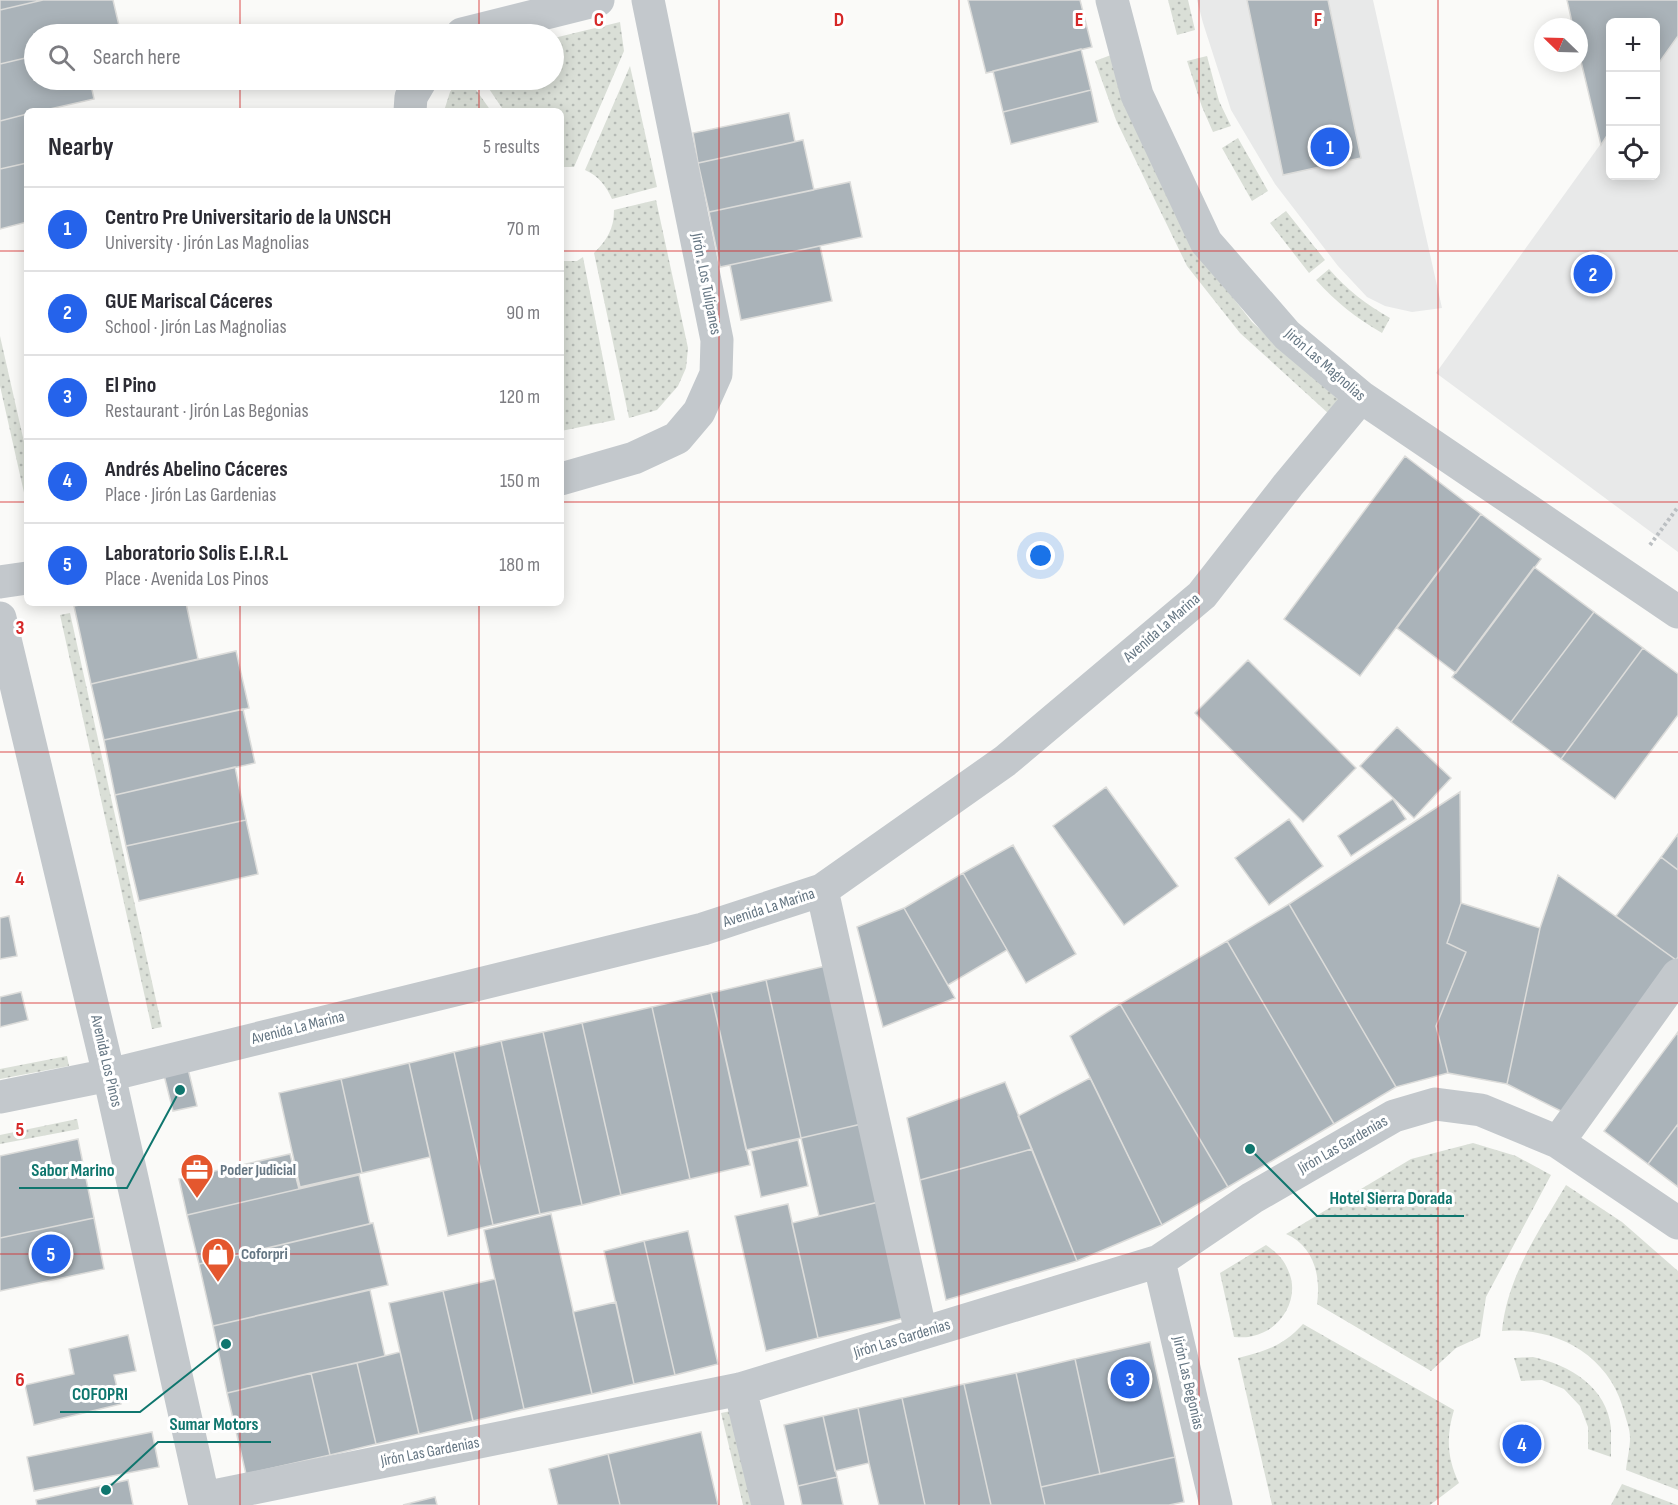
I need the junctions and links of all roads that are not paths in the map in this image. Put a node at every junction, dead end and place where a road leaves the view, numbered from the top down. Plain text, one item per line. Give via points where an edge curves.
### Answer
1 (597, 0) edge
2 (648, 0) edge
3 (1112, 0) edge
4 (502, 24) edge
5 (415, 90) edge
6 (410, 108) edge
7 (1361, 397) junction
8 (564, 477) edge
9 (24, 578) edge
10 (0, 582) edge
11 (1678, 612) edge
12 (0, 618) edge
13 (822, 890) junction
14 (1678, 975) edge
15 (109, 1075) junction
16 (0, 1097) edge
17 (1558, 1142) junction
18 (1678, 1223) edge
19 (1160, 1261) junction
20 (921, 1333) junction
21 (740, 1389) junction
22 (205, 1501) edge
23 (768, 1505) edge
24 (1216, 1505) edge

1 - 4 street
2 - 8 street, Jirón . Los Tulipanes via 717,340 716,374 699,412 677,438 634,459
3 - 7 street, Jirón Las Magnolias via 1137,95 1206,242 1287,334
5 - 6 street
7 - 11 street, Jirón Las Magnolias
7 - 13 street, Avenida La Marina via 1202,595 1005,761
9 - 10 street
12 - 15 street, Avenida Los Pinos
13 - 15 street, Avenida La Marina via 703,929
13 - 20 street
14 - 17 street
15 - 16 street, Avenida La Marina
15 - 22 street, Avenida Los Pinos
17 - 18 street, Jirón Las Gardenias
17 - 19 street, Jirón Las Gardenias via 1481,1110 1435,1104 1394,1116 1252,1198
19 - 20 street, Jirón Las Gardenias
19 - 24 street, Jirón Las Begonias
20 - 21 street, Jirón Las Gardenias
21 - 22 street, Jirón Las Gardenias
21 - 23 street

